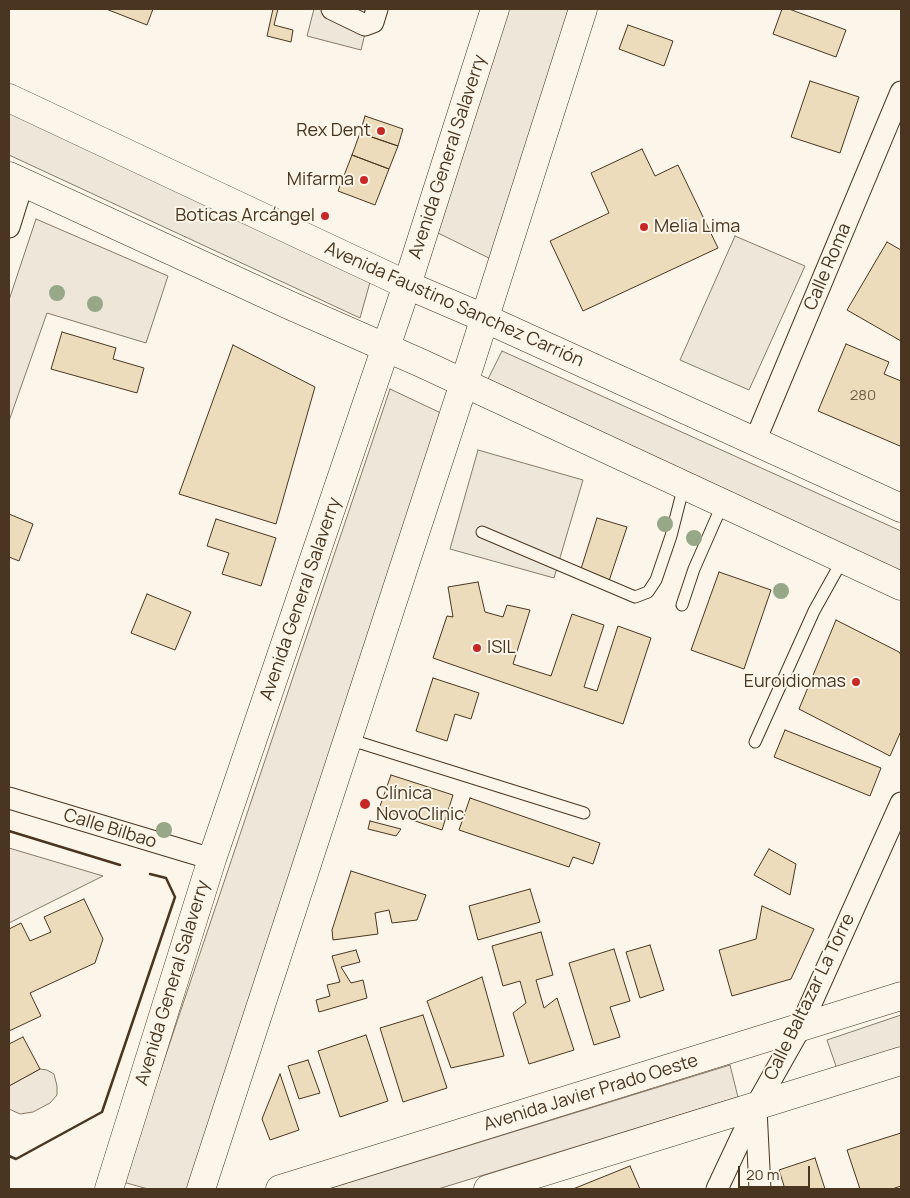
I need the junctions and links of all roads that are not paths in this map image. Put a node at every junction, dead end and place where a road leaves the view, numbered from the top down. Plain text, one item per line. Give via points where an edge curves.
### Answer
1 (332, 9) edge
2 (377, 9) edge
3 (495, 9) edge
4 (582, 9) edge
5 (901, 92) edge
6 (9, 98) edge
7 (16, 179) edge
8 (9, 227) edge
9 (407, 284) junction
10 (484, 318) junction
11 (386, 347) junction
12 (464, 383) junction
13 (755, 441) junction
14 (684, 485) junction
15 (723, 503) junction
16 (901, 508) edge
17 (482, 532) dead end
18 (843, 559) junction
19 (901, 586) edge
20 (682, 605) dead end
21 (348, 738) junction
22 (755, 742) dead end
23 (9, 798) edge
24 (901, 803) edge
25 (584, 813) dead end
26 (212, 859) junction
27 (901, 996) edge
28 (800, 1028) junction
29 (901, 1061) edge
30 (756, 1106) junction
31 (109, 1189) edge
32 (201, 1189) edge
33 (280, 1189) edge
34 (488, 1189) edge
35 (717, 1189) edge
36 (760, 1189) edge

1 - 2 street via 365,25 373,22
3 - 9 main road, Avenida General Salaverry
4 - 10 main road
5 - 13 street, Calle Roma
6 - 9 main road, Avenida Faustino Sanchez Carrión
7 - 8 street
7 - 11 main road
9 - 10 main road, Avenida Faustino Sanchez Carrión
9 - 11 main road, Avenida General Salaverry
10 - 12 main road
10 - 13 main road, Avenida Faustino Sanchez Carrión
11 - 12 main road
11 - 26 main road, Avenida General Salaverry
12 - 14 main road
12 - 21 main road
13 - 16 main road, Avenida Faustino Sanchez Carrión
14 - 15 main road
14 - 17 lane via 656,580 648,592 635,597
15 - 18 main road
15 - 20 lane
18 - 19 main road
18 - 22 lane via 814,611
21 - 25 lane
21 - 32 main road
23 - 26 street, Calle Bilbao
24 - 28 street, Calle Baltazar La Torre
26 - 31 main road, Avenida General Salaverry
27 - 28 main road, Avenida Javier Prado Oeste
28 - 30 street, Calle Baltazar La Torre
28 - 33 main road, Avenida Javier Prado Oeste
29 - 30 main road
30 - 34 main road
30 - 35 street, Calle Baltazar La Torre
30 - 36 street

